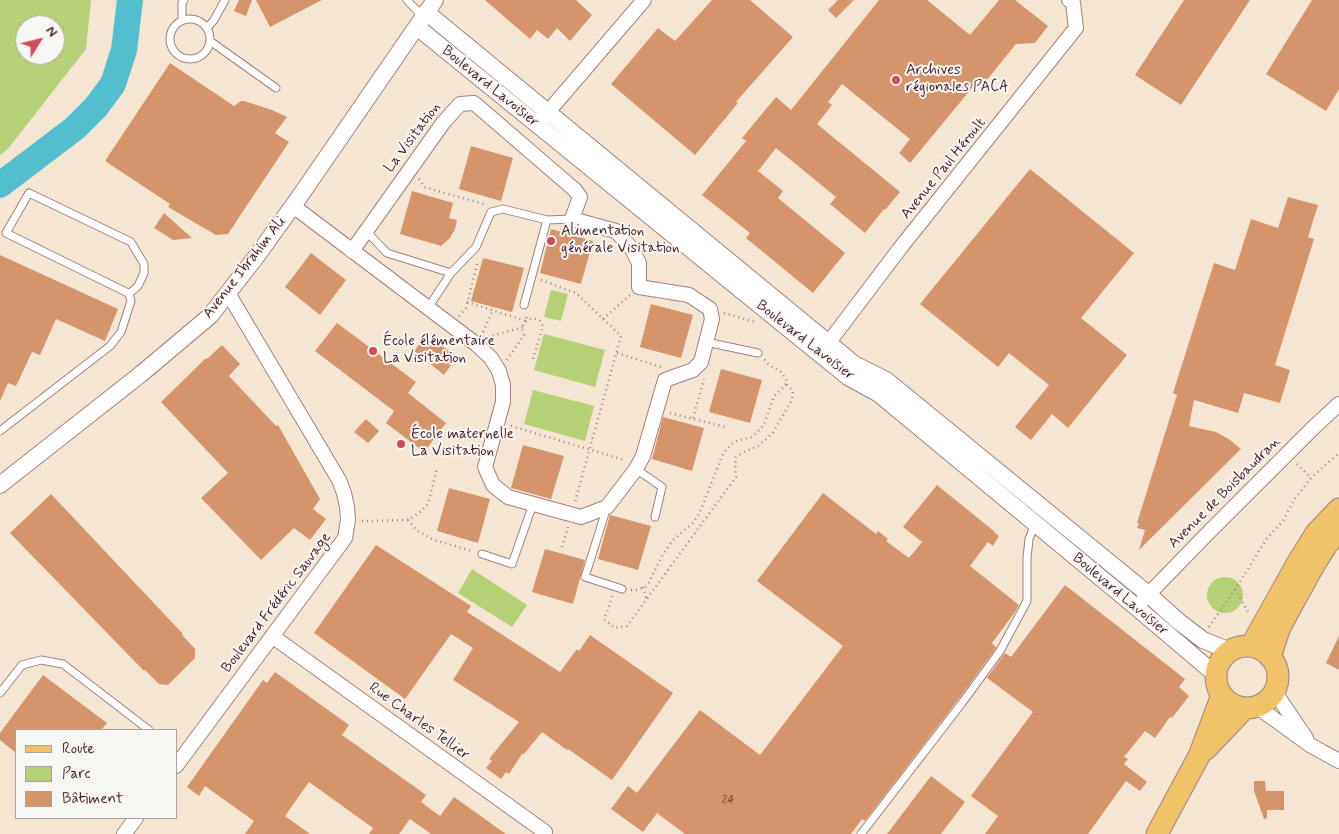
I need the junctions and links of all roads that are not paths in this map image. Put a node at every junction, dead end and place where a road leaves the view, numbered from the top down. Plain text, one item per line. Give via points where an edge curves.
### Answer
1 (184, 0) edge
2 (225, 0) edge
3 (407, 0) edge
4 (644, 0) edge
5 (1069, 0) edge
6 (425, 14) edge
7 (182, 20) junction
8 (207, 28) junction
9 (210, 41) junction
10 (276, 88) dead end
11 (542, 118) junction
12 (293, 206) junction
13 (572, 219) junction
14 (548, 220) junction
15 (366, 231) junction
16 (3, 233) edge
17 (352, 251) junction
18 (451, 273) junction
19 (228, 293) junction
20 (129, 294) junction
21 (524, 305) dead end
22 (428, 308) junction
23 (706, 342) junction
24 (824, 348) junction
25 (758, 353) road end
26 (1339, 405) edge
27 (0, 431) edge
28 (637, 467) junction
29 (0, 485) edge
30 (533, 504) junction
31 (607, 507) junction
32 (1339, 508) edge
33 (655, 517) dead end
34 (1036, 524) junction
35 (1339, 532) edge
36 (482, 554) road end
37 (618, 588) road end
38 (1148, 594) junction
39 (1136, 608) junction
40 (272, 636) junction
41 (1251, 646) junction
42 (1230, 651) junction
43 (1270, 657) junction
44 (1216, 675) junction
45 (1274, 691) junction
46 (0, 693) edge
47 (1222, 696) junction
48 (1250, 707) junction
49 (148, 729) edge
50 (1310, 745) junction
51 (1199, 756) junction
52 (179, 758) edge
53 (1339, 761) edge
54 (135, 819) edge
55 (546, 833) edge
56 (124, 834) edge
57 (861, 834) edge
58 (1157, 834) edge

1 - 7 lane
2 - 8 lane
3 - 6 lane
4 - 11 street
5 - 24 street, Avenue Paul Héroult via 1076,28
6 - 11 street, Boulevard Lavoisier
6 - 12 street, Avenue Ibrahim Ali
7 - 8 lane via 198,20
7 - 9 lane via 176,24 170,37 170,44 178,55 191,59 198,57 204,54
8 - 9 lane
9 - 10 lane
11 - 24 street, Boulevard Lavoisier
11 - 24 street, Boulevard Lavoisier via 765,310
12 - 17 street
12 - 19 street, Avenue Ibrahim Ali
13 - 14 lane
13 - 15 street, La Visitation via 580,196 575,190 474,103 460,104 443,123
13 - 23 street via 616,232 632,249 639,263 639,286 689,295 710,309 712,319
14 - 18 lane via 502,210 491,212 476,247
14 - 21 lane
15 - 17 street, La Visitation
15 - 18 lane via 387,253
16 - 20 lane
16 - 20 lane via 29,193 131,242 144,264 144,273 138,286
17 - 22 street
18 - 22 lane
19 - 29 street, Avenue Ibrahim Ali via 210,316
19 - 40 street, Boulevard Frédéric Sauvage via 339,480 348,507 345,538
20 - 27 lane via 131,301 121,332 110,346
22 - 30 street via 476,344 499,371 503,402 485,467 493,485 508,497
23 - 25 lane
23 - 28 street via 701,362 693,370 665,380
24 - 34 street, Boulevard Lavoisier via 848,377 879,394
24 - 38 street, Boulevard Lavoisier via 886,380
26 - 38 street, Avenue de Boisbaudran
28 - 31 street
28 - 33 lane via 662,487
30 - 31 street via 581,517
30 - 36 lane via 512,564
31 - 37 lane via 585,578
32 - 41 main road via 1316,534 1298,562
34 - 39 street, Boulevard Lavoisier
34 - 57 lane via 1029,539 1027,601 1000,651
35 - 43 main road via 1313,566 1280,627
38 - 39 street, Avenue de Boisbaudran
38 - 42 street, Boulevard Lavoisier via 1201,638
39 - 44 street, Boulevard Lavoisier
40 - 52 street, Boulevard Frédéric Sauvage
40 - 55 street, Rue Charles Tellier
41 - 42 main road via 1240,646
41 - 43 main road
42 - 44 main road via 1220,662
43 - 45 main road via 1278,680
44 - 47 main road
45 - 48 main road via 1267,701
45 - 50 street
46 - 49 lane via 22,665 41,660 63,664
47 - 48 main road via 1232,704
47 - 51 main road
48 - 50 street
48 - 51 main road
50 - 53 street
51 - 58 main road
54 - 56 street

